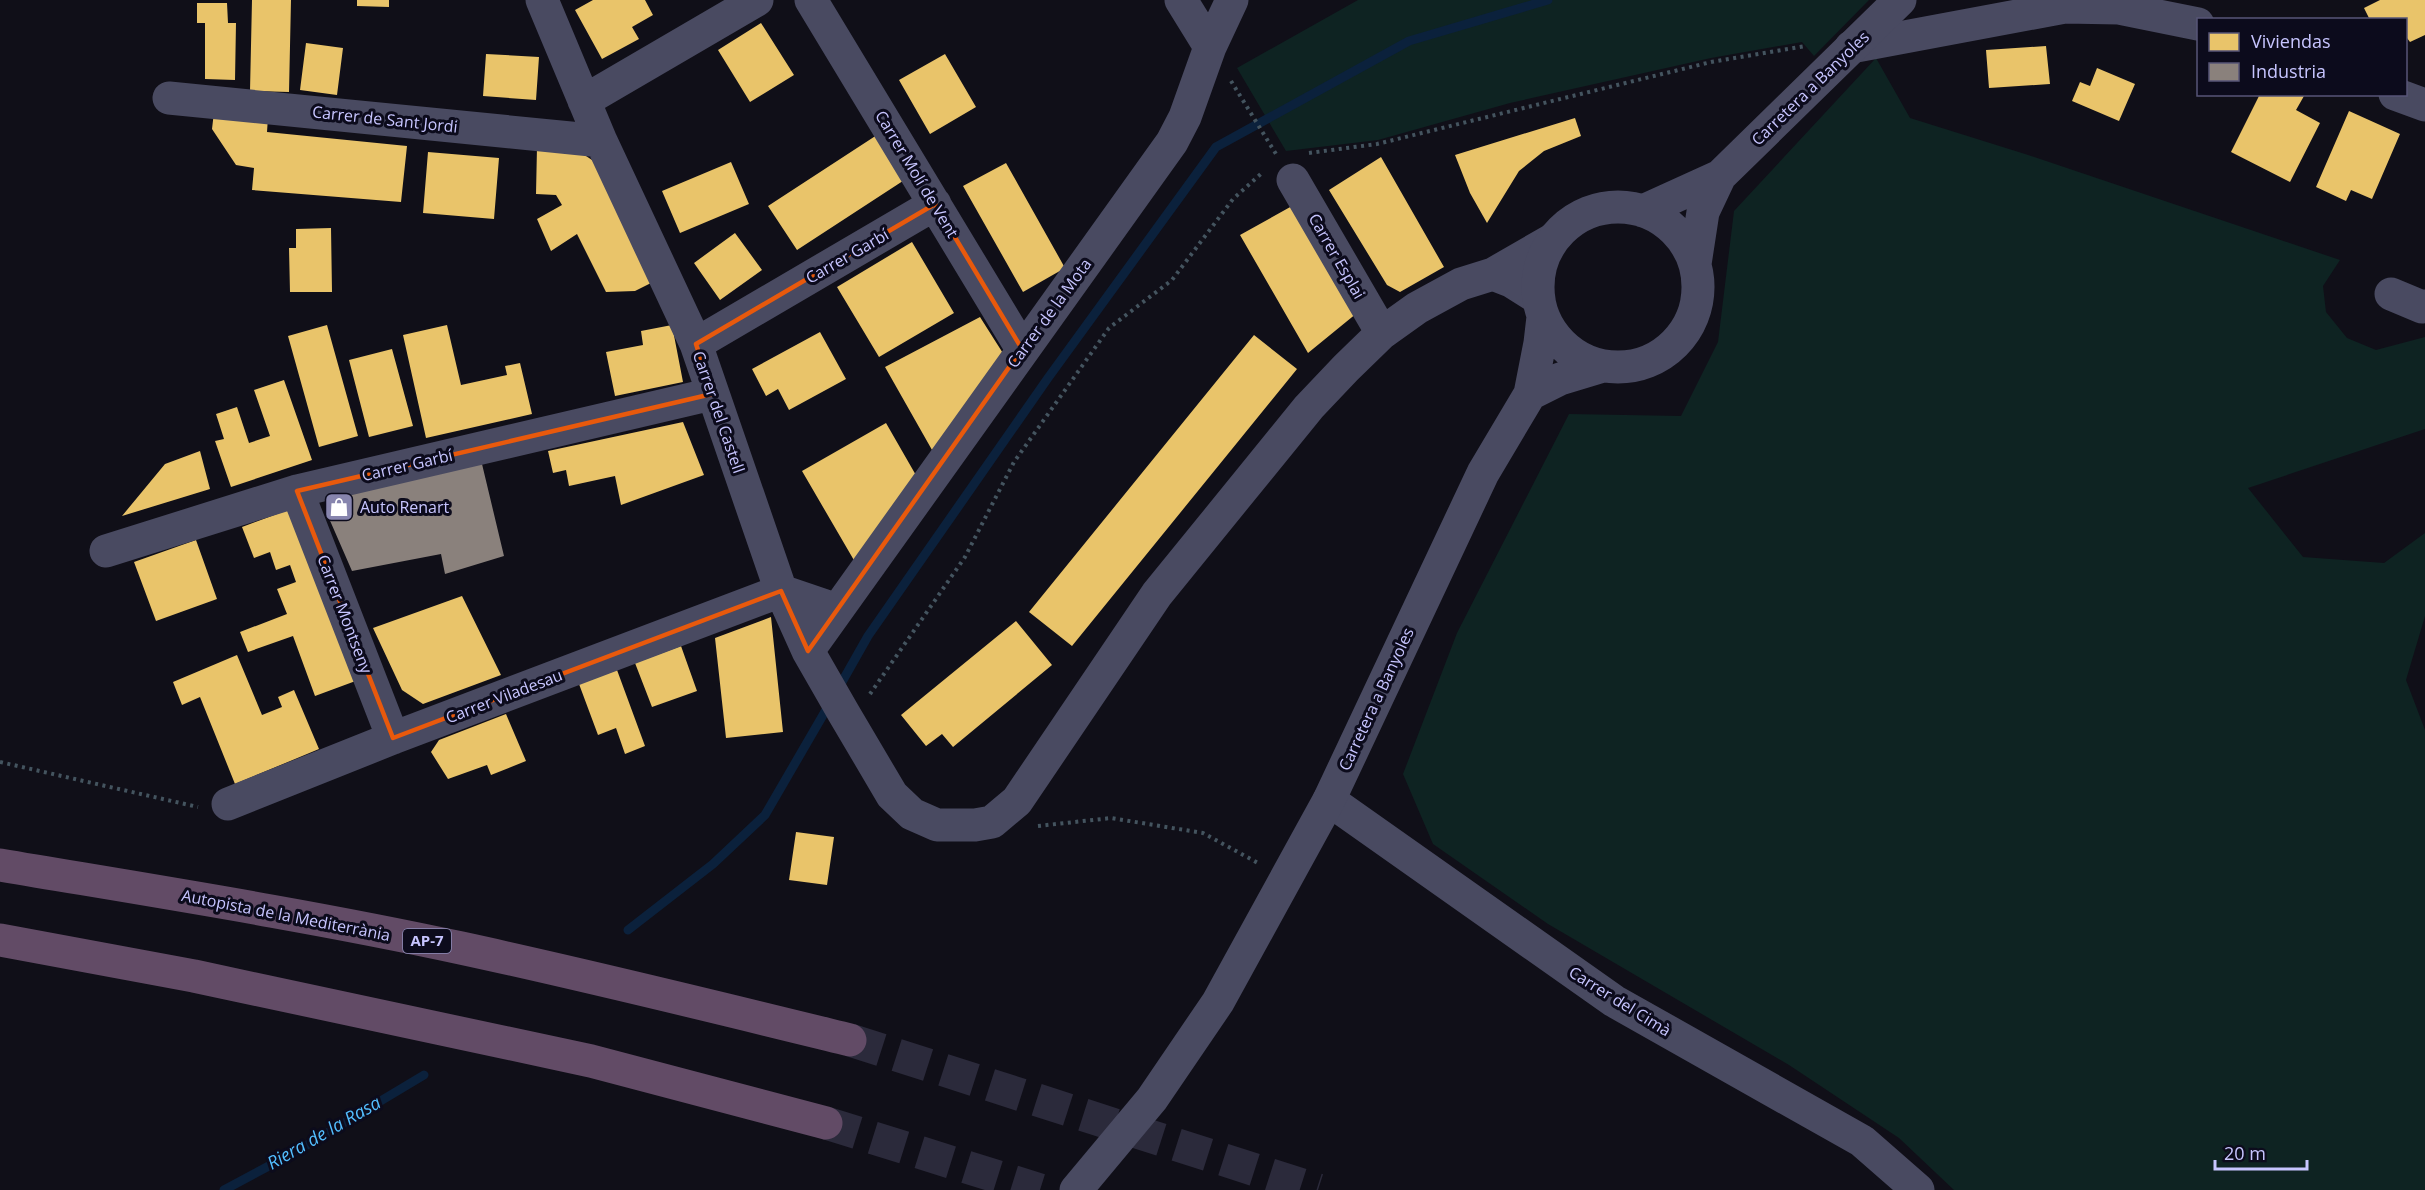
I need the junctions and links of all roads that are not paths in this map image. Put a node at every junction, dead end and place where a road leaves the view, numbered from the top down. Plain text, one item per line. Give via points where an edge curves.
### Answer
1 (542, 0) edge
2 (757, 0) edge
3 (811, 0) edge
4 (1182, 0) edge
5 (1233, 0) edge
6 (1900, 0) edge
7 (2057, 3) edge
8 (2126, 4) edge
9 (2197, 23) edge
10 (1210, 46) junction
11 (1851, 47) junction
12 (2425, 76) edge
13 (2407, 85) edge
14 (2401, 96) edge
15 (169, 98) dead end
16 (584, 101) junction
17 (2425, 105) edge
18 (601, 141) junction
19 (1286, 164) road end
20 (1720, 176) junction
21 (935, 204) junction
22 (1643, 211) junction
23 (1552, 240) junction
24 (1695, 264) junction
25 (1493, 274) junction
26 (2391, 294) dead end
27 (2425, 306) edge
28 (1540, 307) junction
29 (1382, 333) junction
30 (696, 344) junction
31 (1022, 349) junction
32 (1603, 366) junction
33 (712, 394) junction
34 (1530, 394) junction
35 (297, 491) junction
36 (106, 551) dead end
37 (781, 591) junction
38 (837, 610) junction
39 (815, 665) junction
40 (393, 738) junction
41 (1329, 800) junction
42 (228, 804) road end
43 (0, 865) edge
44 (0, 940) edge
45 (850, 1040) tunnel mouth
46 (826, 1123) tunnel mouth
47 (1076, 1190) edge
48 (1918, 1190) edge

1 - 16 street, Carrer del Castell
2 - 16 street
3 - 21 street, Carrer Molí de Vent
4 - 10 street
5 - 10 street, Carrer de la Mota
6 - 11 street, Carretera a Banyoles
7 - 8 street
7 - 11 street
8 - 9 street
10 - 31 street, Carrer de la Mota via 1172,142
11 - 20 street, Carretera a Banyoles
12 - 13 street
14 - 17 street
15 - 18 street, Carrer de Sant Jordi
16 - 18 street, Carrer del Castell
18 - 30 street, Carrer del Castell
19 - 29 street, Carrer Esplai
20 - 22 street, Carretera a Banyoles
20 - 24 street, Carretera a Banyoles via 1703,212
21 - 30 street, Carrer Garbí
21 - 31 street, Carrer Molí de Vent
22 - 23 street via 1621,206 1588,212 1568,223
22 - 24 street via 1670,226 1685,243
23 - 25 street
23 - 28 street via 1538,273
24 - 32 street via 1696,305 1677,341 1644,363
25 - 28 street via 1511,281
25 - 29 street via 1461,284
26 - 27 street
28 - 32 street via 1553,335 1563,346
28 - 34 street, Carretera a Banyoles via 1540,343
29 - 39 street, Carrer del Castell via 1310,407 1157,594 1017,801 992,822 937,825 912,814 892,795 854,706
30 - 33 street, Carrer del Castell
31 - 38 street, Carrer de la Mota
32 - 34 street
33 - 35 street, Carrer Garbí
33 - 37 street, Carrer del Castell
34 - 41 street, Carretera a Banyoles via 1483,473
35 - 36 street, Carrer Garbí
35 - 40 street, Carrer Montseny
37 - 38 street
37 - 39 street, Carrer del Castell
37 - 40 street, Carrer Viladesau
38 - 39 street, Carrer de la Mota
40 - 42 street, Carrer Viladesau
41 - 47 street, Carretera a Banyoles via 1218,1002 1152,1099
41 - 48 street, Carrer del Cimà via 1614,1001 1862,1141
43 - 45 highway, Autopista de la Mediterrània / AP-7 via 459,947
44 - 46 highway via 194,976 591,1060

